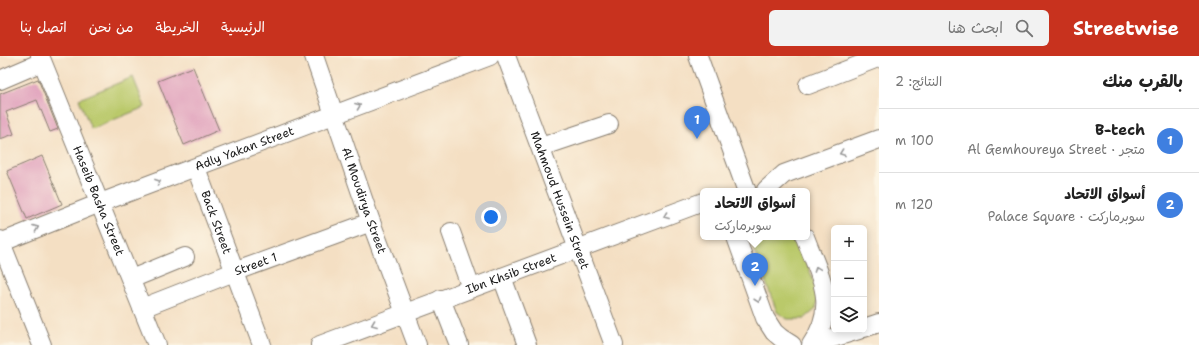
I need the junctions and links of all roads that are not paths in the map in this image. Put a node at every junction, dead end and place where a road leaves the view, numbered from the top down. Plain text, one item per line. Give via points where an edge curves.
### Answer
1 (314, 56) edge
2 (490, 56) edge
3 (506, 56) edge
4 (698, 56) edge
5 (41, 59) edge
6 (876, 62) edge
7 (0, 80) edge
8 (808, 85) dead end
9 (333, 115) junction
10 (609, 124) dead end
11 (879, 139) edge
12 (540, 147) junction
13 (196, 168) junction
14 (744, 188) edge
15 (770, 188) edge
16 (100, 203) junction
17 (700, 203) edge
18 (371, 222) junction
19 (451, 232) dead end
20 (737, 240) edge
21 (806, 240) edge
22 (0, 242) edge
23 (579, 249) junction
24 (185, 257) dead end
25 (234, 272) junction
26 (502, 277) junction
27 (131, 279) junction
28 (471, 288) junction
29 (441, 299) junction
30 (142, 308) junction
31 (404, 313) junction
32 (879, 323) edge
33 (867, 327) edge
34 (849, 333) edge
35 (813, 342) edge
36 (42, 345) edge
37 (157, 345) edge
38 (262, 345) edge
39 (320, 345) edge
40 (417, 345) edge
41 (459, 345) edge
42 (527, 345) edge
43 (614, 345) edge
44 (792, 345) edge

1 - 9 street, Al Moudirya Street
9 -> 2 street, Adly Yakan Street
3 - 12 street, Mahmoud Hussein Street
4 - 14 street
5 - 7 street
5 - 16 street, Haseib Basha Street
6 - 8 street
9 - 13 street, Adly Yakan Street
9 - 18 street, Al Moudirya Street
10 - 12 street
11 -> 15 street via 784,174
12 - 23 street, Mahmoud Hussein Street
16 -> 13 street, Adly Yakan Street
13 - 25 street, Back Street
22 -> 16 street, Adly Yakan Street
16 - 27 street, Haseib Basha Street
17 -> 23 street, Ibn Khsib Street
18 - 25 street, Street 1
18 - 31 street, Al Moudirya Street
19 - 28 street
20 -> 44 street via 764,318 774,332
35 -> 21 street via 825,318 826,294
22 - 36 street
23 - 26 street, Ibn Khsib Street
23 - 43 street, Mahmoud Hussein Street
24 - 27 street
25 - 30 street, Street 1
25 - 38 street, Back Street
26 - 28 street, Ibn Khsib Street
26 - 42 street
27 - 30 street, Haseib Basha Street
28 - 29 street, Ibn Khsib Street
29 - 31 street, Ibn Khsib Street
29 - 41 street
30 - 37 street, Haseib Basha Street
31 -> 39 street, Ibn Khsib Street
31 - 40 street, Al Moudirya Street
32 - 33 street
34 - 35 street

